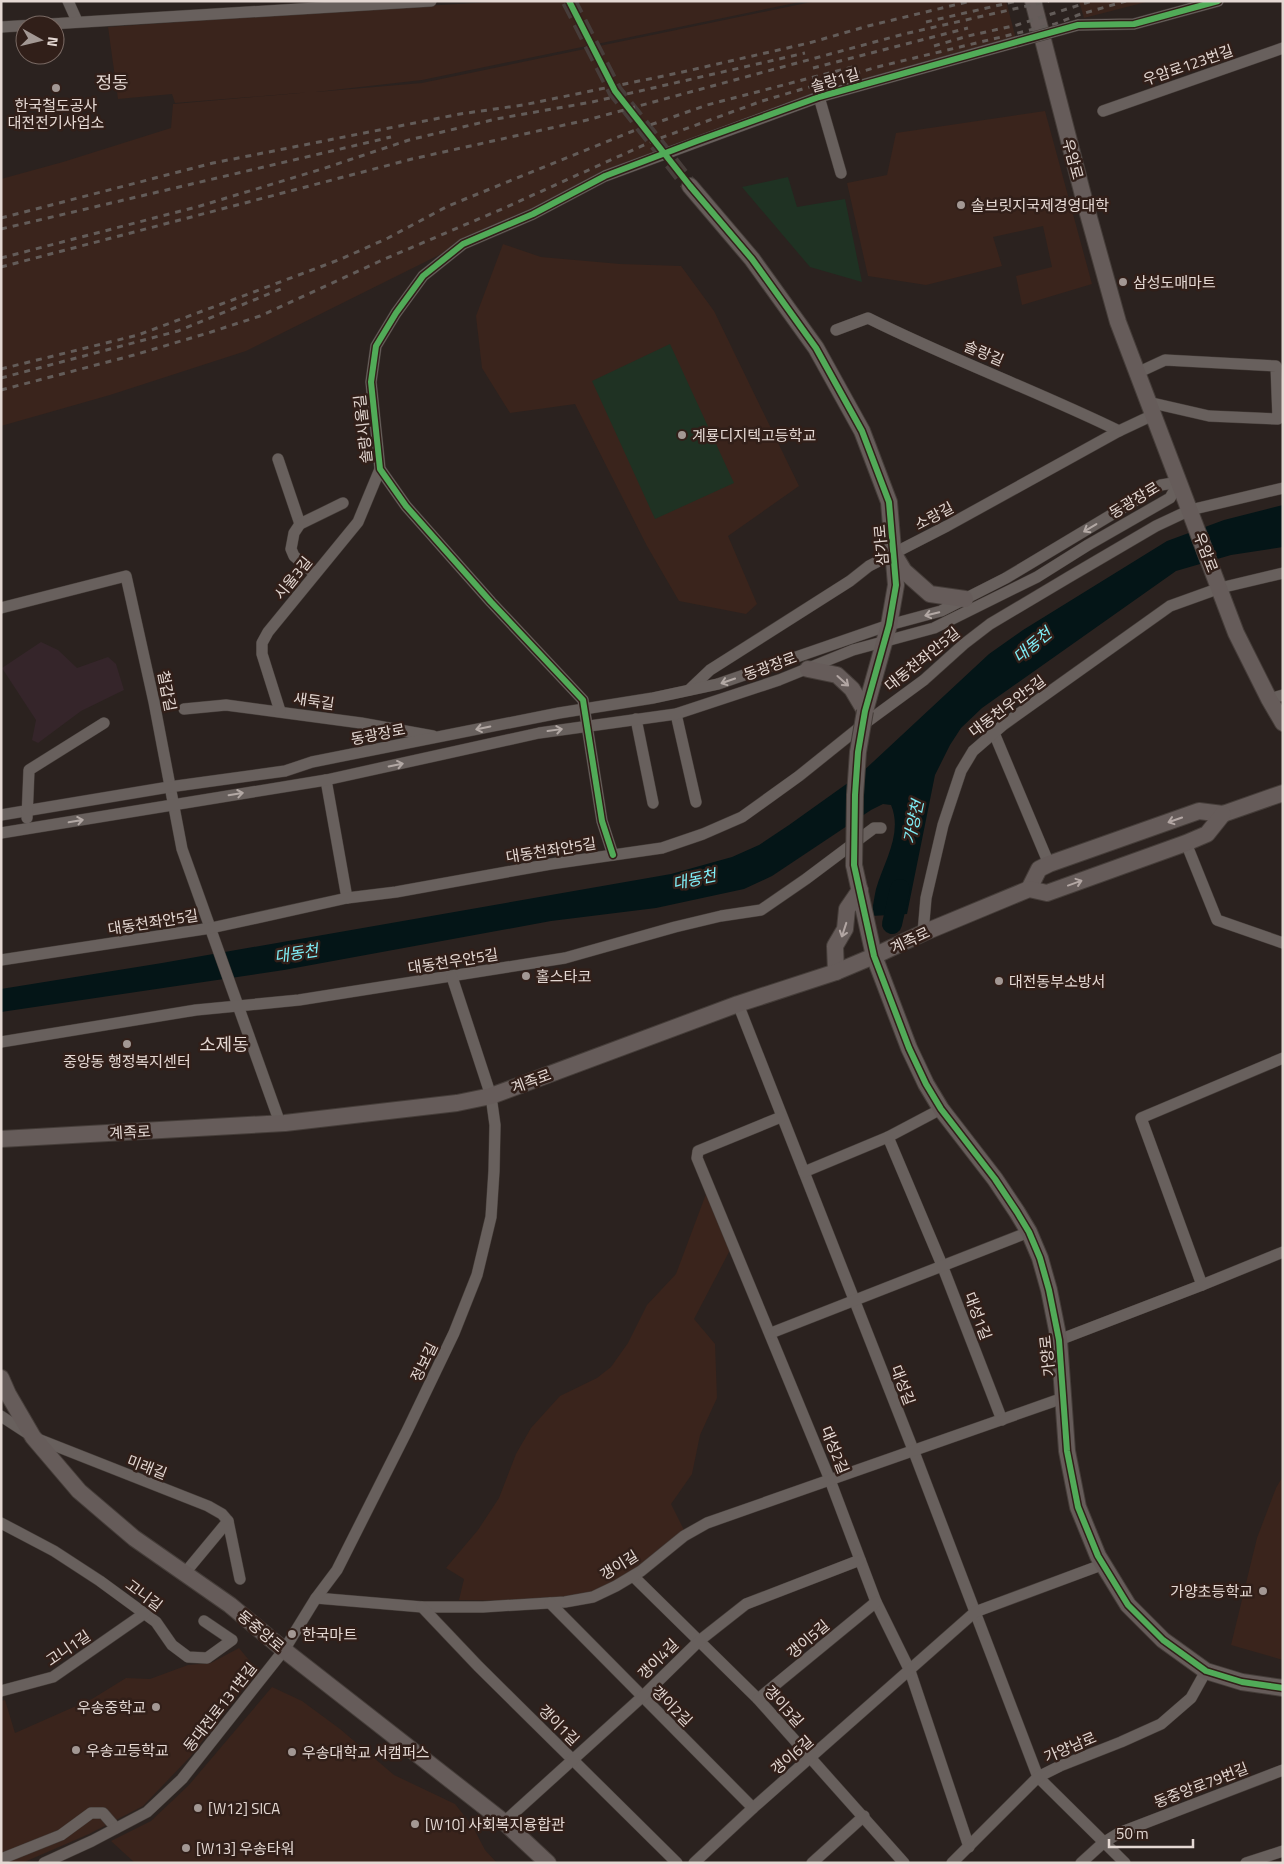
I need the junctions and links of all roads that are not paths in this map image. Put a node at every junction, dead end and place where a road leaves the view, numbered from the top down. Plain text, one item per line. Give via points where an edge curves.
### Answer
1 (68, 1) edge
2 (431, 1) edge
3 (1033, 1) edge
4 (1218, 1) edge
5 (289, 5) edge
6 (77, 21) junction
7 (1, 27) edge
8 (1283, 48) edge
9 (819, 97) junction
10 (1104, 111) dead end
11 (841, 173) dead end
12 (605, 176) joint
13 (690, 186) tunnel mouth
14 (836, 330) dead end
15 (1137, 374) junction
16 (1150, 409) junction
17 (1119, 431) junction
18 (278, 459) dead end
19 (380, 469) junction
20 (1179, 482) junction
21 (1283, 488) edge
22 (343, 503) dead end
23 (1190, 510) junction
24 (300, 524) junction
25 (894, 554) junction
26 (1283, 573) edge
27 (315, 574) junction
28 (1220, 588) junction
29 (965, 599) junction
30 (1, 608) edge
31 (887, 633) junction
32 (808, 669) junction
33 (689, 690) junction
34 (1276, 697) edge
35 (184, 709) dead end
36 (584, 710) junction
37 (280, 711) junction
38 (865, 711) junction
39 (676, 714) junction
40 (636, 719) junction
41 (104, 723) dead end
42 (1283, 723) edge
43 (587, 726) junction
44 (994, 733) junction
45 (440, 737) junction
46 (326, 780) junction
47 (169, 787) junction
48 (1283, 793) edge
49 (696, 802) dead end
50 (653, 803) dead end
51 (172, 804) junction
52 (26, 812) junction
53 (1223, 814) junction
54 (1, 815) edge
55 (881, 828) dead end
56 (28, 829) junction
57 (1, 834) edge
58 (1186, 843) junction
59 (613, 855) junction
60 (1049, 864) junction
61 (1028, 889) junction
62 (860, 890) junction
63 (347, 898) junction
64 (212, 931) junction
65 (923, 933) junction
66 (1283, 943) edge
67 (874, 956) junction
68 (1, 960) edge
69 (836, 972) junction
70 (452, 977) junction
71 (236, 1003) junction
72 (738, 1004) junction
73 (1, 1042) edge
74 (1283, 1058) edge
75 (492, 1096) junction
76 (941, 1109) junction
77 (781, 1117) junction
78 (280, 1123) junction
79 (888, 1137) junction
80 (1, 1139) edge
81 (804, 1172) junction
82 (1029, 1232) junction
83 (1283, 1252) edge
84 (942, 1265) junction
85 (1202, 1286) junction
86 (854, 1300) junction
87 (771, 1333) junction
88 (1059, 1340) junction
89 (1, 1378) edge
90 (1063, 1398) junction
91 (1, 1416) edge
92 (1002, 1420) junction
93 (32, 1437) junction
94 (914, 1452) junction
95 (830, 1480) junction
96 (228, 1521) junction
97 (1, 1524) edge
98 (860, 1560) junction
99 (1104, 1564) junction
100 (184, 1574) junction
101 (633, 1576) junction
102 (240, 1579) dead end
103 (316, 1598) junction
104 (876, 1602) junction
105 (550, 1603) junction
106 (422, 1607) junction
107 (975, 1612) junction
108 (145, 1613) junction
109 (304, 1617) joint
110 (204, 1621) dead end
111 (699, 1641) junction
112 (284, 1650) junction
113 (1206, 1670) junction
114 (910, 1672) junction
115 (1, 1691) edge
116 (1280, 1691) edge
117 (642, 1697) junction
118 (758, 1699) junction
119 (811, 1758) junction
120 (572, 1759) junction
121 (1283, 1770) edge
122 (1038, 1777) junction
123 (753, 1808) junction
124 (864, 1816) junction
125 (504, 1822) junction
126 (116, 1828) junction
127 (1103, 1843) junction
128 (969, 1847) junction
129 (1283, 1851) edge
130 (1, 1859) edge
131 (44, 1863) edge
132 (548, 1863) edge
133 (678, 1863) edge
134 (694, 1863) edge
135 (812, 1863) edge
136 (904, 1863) edge
137 (952, 1863) edge
138 (1081, 1863) edge
139 (1125, 1863) edge
140 (1246, 1863) edge

1 - 6 street
2 - 5 street
3 - 15 street, 우암로 via 1118,322
4 - 9 street, 솔랑1길, bridge via 1134,24 1078,25
5 - 6 street
6 - 7 street
8 - 10 street, 우암로123번길
9 - 11 street, 솔랑1길
9 - 12 street, 솔랑1길
12 - 19 street, 솔랑시울길 via 533,214 463,244 423,276 376,346 371,382
13 - 25 street, 삼가로 via 752,259 821,356 874,459 889,502
14 - 17 street, 솔랑길 via 868,318
15 - 16 street, 우암로
15 - 16 street via 1166,360 1276,366 1278,419
16 - 17 street, 소랑길
16 - 20 street, 우암로
17 - 25 street, 소랑길
18 - 24 street
19 - 27 street, 시울3길 via 358,522
19 - 36 street, 솔랑시울길 via 406,506 583,700
20 - 23 street, 우암로
20 -> 29 street, 동광장로 via 1161,485
20 - 31 street, 동광장로 via 1170,498 1037,577 934,628
21 - 23 street, 대동천좌안5길
22 - 24 street
23 - 28 street, 우암로
23 - 59 street, 대동천좌안5길 via 1156,526 990,624 924,680 742,817 671,846
24 - 27 street via 294,532 291,549 294,556
25 - 29 street via 904,570 930,594
25 - 31 street, 삼가로 via 896,585
25 - 33 street, 소랑길 via 868,566 850,581 710,670
26 - 28 street, 대동천우안5길
27 - 37 street, 시울3길 via 262,643 262,654
28 - 34 street, 우암로 via 1236,633
28 - 44 street, 대동천우안5길 via 1170,606
29 -> 31 street, 동광장로
30 - 47 street, 철갑길 via 126,576
31 - 32 street, 동광장로
31 -> 33 street, 동광장로
31 - 38 street, 삼가로
32 -> 38 street via 837,675 852,689
32 - 39 street, 동광장로
33 - 36 street, 동광장로
34 - 42 street, 우암로
35 - 37 street, 새둑길 via 226,705
36 - 43 street, 솔랑시울길
36 -> 45 street, 동광장로
37 - 45 street, 새둑길
38 - 62 street, 삼가로, bridge via 857,769 854,865
39 - 40 street, 동광장로
39 - 49 street
40 - 43 street, 동광장로
40 - 50 street
41 - 52 street via 28,770
46 -> 43 street, 동광장로 via 539,733
43 - 59 street, 솔랑시울길 via 602,821
44 - 60 street
44 - 65 street, 대동천우안5길 via 973,751 961,771 943,825 926,898
45 - 47 street, 동광장로 via 312,762 285,771
51 -> 46 street, 동광장로
46 - 63 street
47 - 51 street, 철갑길
47 - 52 street, 동광장로
48 - 53 street
56 -> 51 street, 동광장로
51 - 64 street, 철갑길 via 182,849
52 - 54 street, 동광장로
52 - 56 street
53 - 58 street, 계족로 via 1207,834
53 -> 60 street via 1199,811
55 - 70 street, 대동천우안5길 via 874,828 761,910 721,916 565,958
56 - 57 street, 동광장로
61 -> 58 street, 계족로 via 1047,893
58 - 66 street via 1217,920
59 - 63 street, 대동천좌안5길
60 - 61 street via 1039,868
61 - 65 street, 계족로
62 - 67 street, 삼가로
62 -> 69 street via 847,909 845,929 835,946
63 - 64 street, 대동천좌안5길
64 - 68 street, 대동천좌안5길
64 - 71 street, 철갑길
65 - 67 street, 계족로
67 - 69 street, 계족로
67 - 76 street, 가양로 via 909,1048
69 - 72 street, 계족로
70 - 71 street, 대동천우안5길 via 299,1000
70 - 75 street, 정보길
71 - 73 street, 대동천우안5길
71 - 78 street
72 - 75 street, 계족로
72 - 77 street, 대성길
74 - 85 street via 1141,1118
75 - 78 street, 계족로 via 457,1103
75 - 103 street, 정보길 via 495,1134 491,1217 470,1294 444,1354 349,1545
76 - 79 street
76 - 82 street, 가양로 via 995,1179
77 - 81 street, 대성길
77 - 87 street, 대성2길 via 698,1151 697,1158
78 - 80 street, 계족로
79 - 81 street
79 - 84 street, 대성1길
81 - 86 street, 대성길
82 - 84 street
82 - 88 street, 가양로 via 1040,1258
83 - 85 street
84 - 86 street
84 - 92 street, 대성1길
85 - 88 street
86 - 87 street
86 - 94 street, 대성길
87 - 95 street, 대성2길
88 - 90 street, 가양로
89 - 93 street, 동중앙로
90 - 92 street
90 - 99 street, 가양로 via 1067,1451 1078,1507
91 - 93 street, 미래길
92 - 94 street
93 - 96 street, 미래길 via 208,1506
93 - 100 street, 동중앙로 via 79,1491 134,1538
94 - 95 street, 갱이길
94 - 107 street, 대성길
95 - 98 street, 대성2길
95 - 101 street, 갱이길 via 708,1522 684,1536
96 - 100 street
96 - 102 street
97 - 108 street, 고니길 via 54,1551
98 - 104 street, 대성2길
98 - 111 street, 갱이4길 via 746,1604
99 - 107 street
99 - 113 street, 가양로 via 1128,1606 1163,1640
100 - 112 street, 동중앙로 via 230,1605
101 - 105 street, 갱이길 via 593,1597
101 - 111 street, 갱이3길
103 - 106 street, 갱이길
103 - 109 street, 정보길
104 - 114 street, 대성2길
104 - 118 street, 갱이5길
105 - 106 street, 갱이길
105 - 117 street, 갱이2길
106 - 120 street, 갱이1길
107 - 114 street, 갱이6길
107 - 122 street, 대성길
108 - 110 street, 고니길 via 156,1622 172,1645 188,1657 207,1658 232,1640
108 - 115 street, 고니1길 via 53,1677
109 - 112 street, 동대전로131번길
111 - 117 street, 갱이4길
111 - 118 street, 갱이3길
112 - 125 street, 동중앙로
112 - 126 street, 동대전로131번길 via 182,1780 147,1812
113 - 116 street, 가양로
113 - 122 street, 가양남로 via 1191,1698 1161,1724
114 - 119 street, 갱이6길
114 - 128 street, 대성2길
117 - 120 street, 갱이4길
117 - 123 street, 갱이2길
118 - 119 street, 갱이3길
119 - 123 street, 갱이6길
119 - 124 street, 갱이3길
120 - 125 street, 갱이4길
120 - 133 street, 갱이1길
121 - 127 street, 동중앙로79번길 via 1119,1832
122 - 127 street
122 - 128 street, 가양남로
123 - 134 street, 갱이6길
124 - 135 street
124 - 136 street, 갱이3길
125 - 132 street, 동중앙로
126 - 130 street via 103,1813 91,1813 61,1835
126 - 131 street, 동대전로131번길
127 - 138 street, 동중앙로79번길
127 - 139 street
128 - 137 street, 가양남로
129 - 140 street

